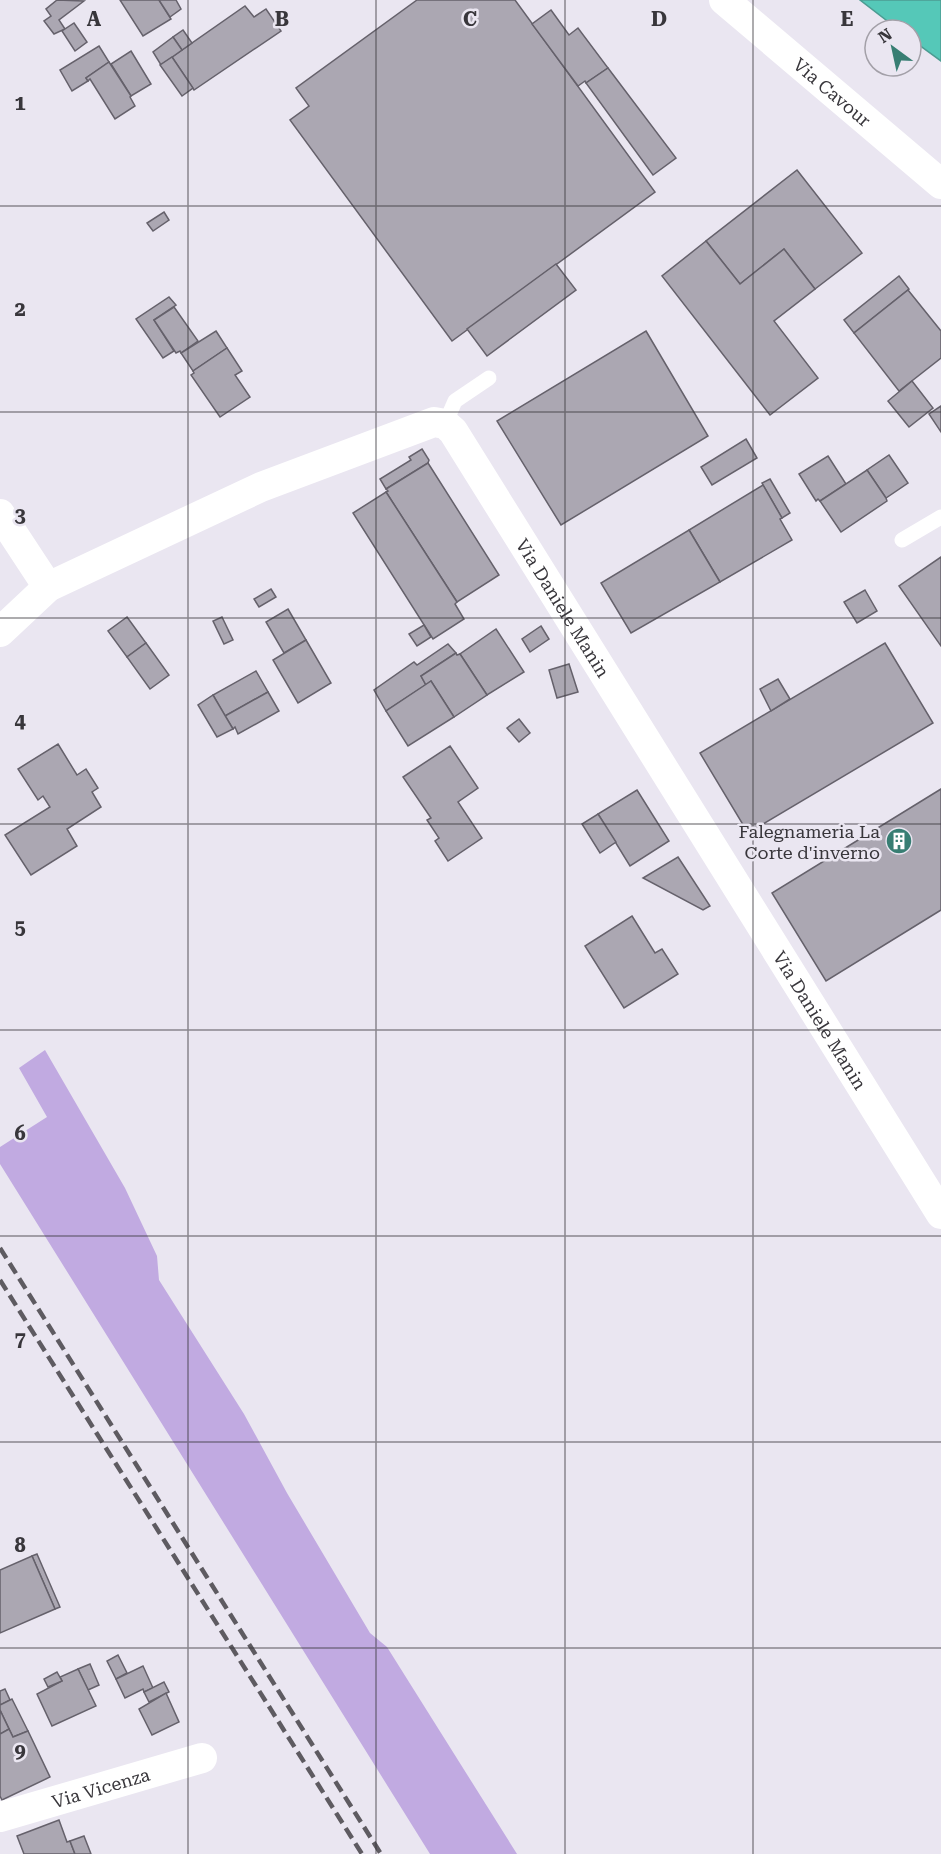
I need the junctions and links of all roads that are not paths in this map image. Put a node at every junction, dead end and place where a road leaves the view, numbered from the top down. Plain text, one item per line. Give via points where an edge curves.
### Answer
1 (723, 0) edge
2 (941, 184) edge
3 (489, 378) dead end
4 (445, 424) junction
5 (0, 514) edge
6 (941, 517) edge
7 (902, 540) dead end
8 (48, 586) junction
9 (0, 632) edge
10 (941, 1214) edge
11 (202, 1758) dead end
12 (0, 1817) edge

1 - 2 street, Via Cavour
3 - 4 lane via 455,401
4 - 8 street via 434,422 261,487
4 - 10 street, Via Daniele Manin via 453,431
5 - 8 street
6 - 7 lane
8 - 9 street
11 - 12 street, Via Vicenza

